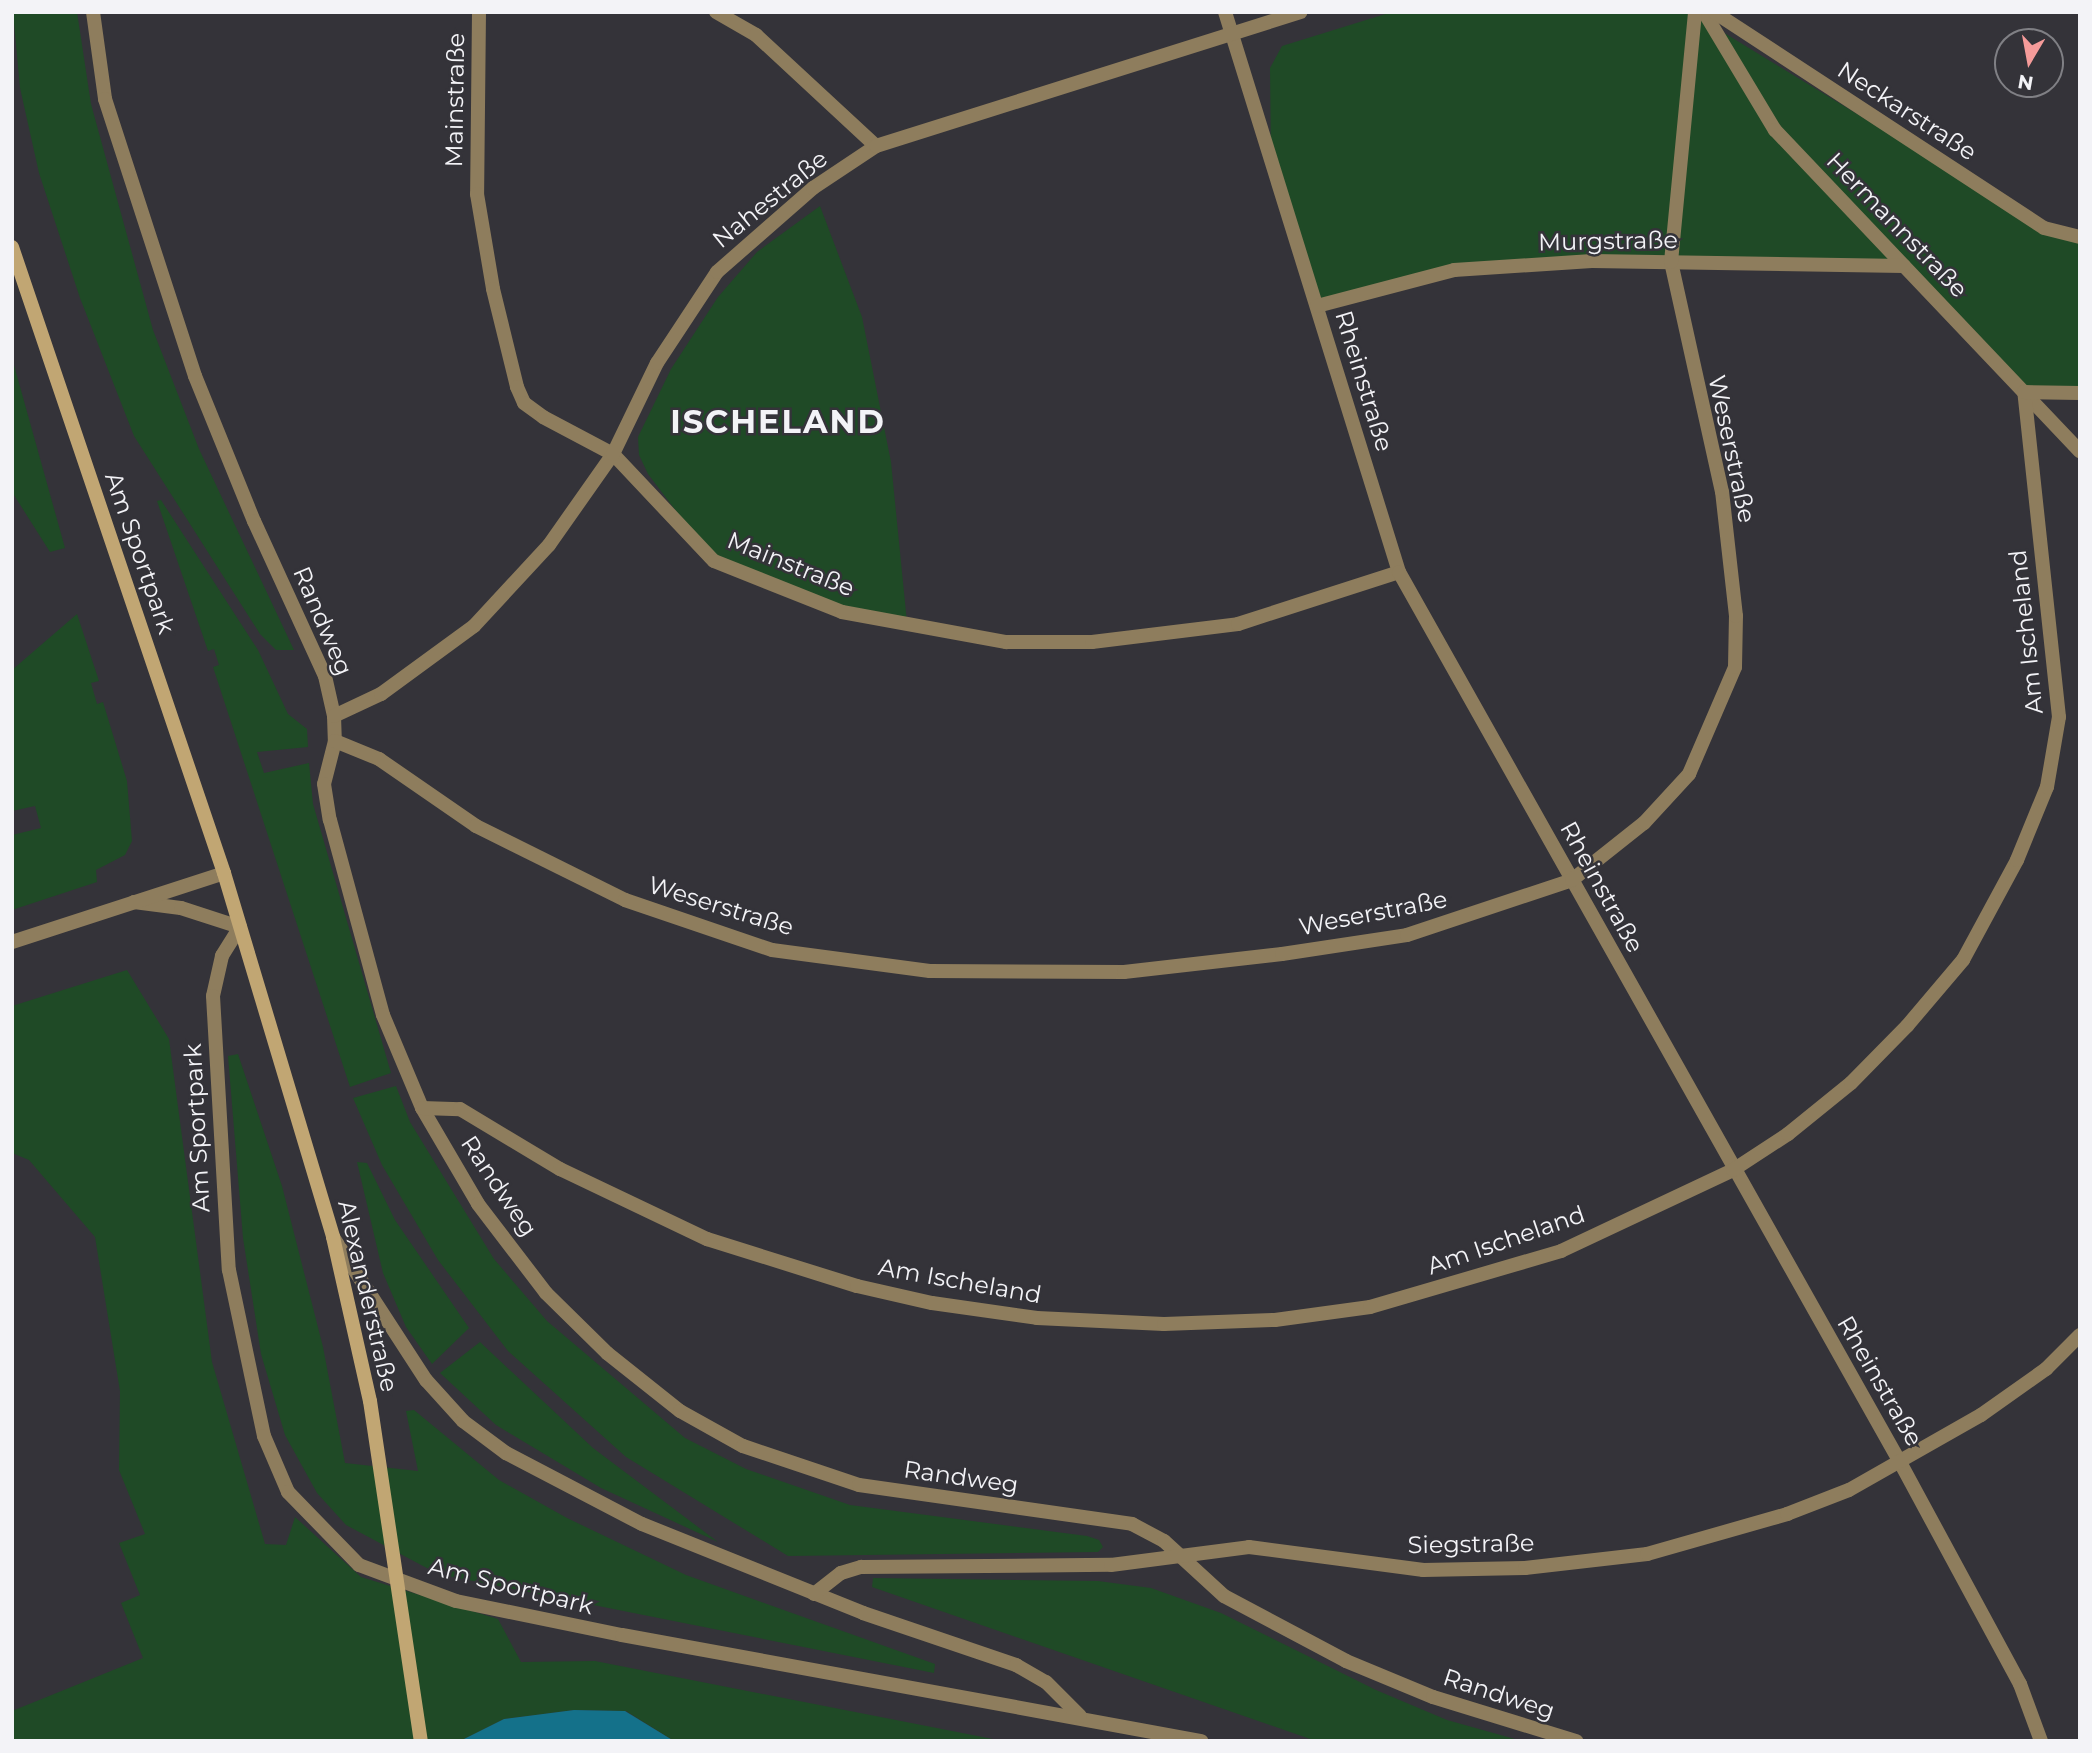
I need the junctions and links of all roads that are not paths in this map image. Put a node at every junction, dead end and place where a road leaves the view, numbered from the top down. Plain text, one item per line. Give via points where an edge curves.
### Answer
1 (93, 12) edge
2 (479, 12) edge
3 (716, 12) edge
4 (1225, 12) edge
5 (1300, 12) edge
6 (1695, 12) edge
7 (1704, 12) edge
8 (1714, 12) edge
9 (1231, 33) junction
10 (876, 146) junction
11 (2080, 237) edge
12 (12, 247) edge
13 (1671, 262) junction
14 (1904, 266) junction
15 (1317, 306) junction
16 (2024, 392) junction
17 (2080, 393) edge
18 (2080, 451) edge
19 (613, 454) junction
20 (1399, 572) junction
21 (334, 716) junction
22 (335, 741) junction
23 (224, 873) junction
24 (1572, 880) junction
25 (134, 902) junction
26 (240, 927) junction
27 (12, 942) edge
28 (422, 1108) junction
29 (1733, 1170) junction
30 (333, 1237) junction
31 (2080, 1335) edge
32 (1901, 1464) junction
33 (1181, 1556) junction
34 (814, 1594) junction
35 (1080, 1716) junction
36 (421, 1741) edge
37 (1200, 1741) edge
38 (1576, 1741) edge
39 (2041, 1741) edge

1 - 21 street, Randweg via 105,99 195,376 254,521 311,638
2 - 19 street, Mainstraße via 477,194 493,289 517,387 524,403 543,417
3 - 10 street via 756,35
4 - 9 street, Rheinstraße
5 - 9 street, Nahestraße
6 - 13 street, Weserstraße
7 - 14 street, Hermannstraße via 1775,130
8 - 11 street, Neckarstraße via 2044,228
9 - 10 street, Nahestraße
9 - 15 street, Rheinstraße
10 - 19 street, Nahestraße via 813,188 717,272 657,363
12 - 23 main road, Am Sportpark
13 - 14 street, Murgstraße
13 - 15 street, Murgstraße via 1592,261 1454,270
13 - 24 street, Weserstraße via 1722,492 1735,616 1735,667 1689,774 1644,823
14 - 16 street, Hermannstraße
15 - 20 street, Rheinstraße
16 - 17 street
16 - 18 street, Hermannstraße
16 - 29 street, Am Ischeland via 2059,717 2047,787 2017,860 1955,969 1907,1027 1851,1083
19 - 20 street, Mainstraße via 714,561 842,612 1006,642 1092,642 1238,624
19 - 21 street, Nahestraße via 549,545 474,625 381,694
20 - 24 street, Rheinstraße
21 - 22 street, Randweg
22 - 24 street, Weserstraße via 379,759 476,826 625,900 772,950 930,971 1124,972 1282,954 1407,935
22 - 28 street, Randweg via 324,784 330,820 383,1015
23 - 25 street
23 - 26 main road, Alexanderstraße
24 - 29 street, Rheinstraße
25 - 26 street via 181,908
25 - 27 street
26 - 30 main road, Alexanderstraße
26 - 35 street, Am Sportpark via 222,956 213,996 229,1270 264,1436 288,1492 359,1565 456,1601
28 - 29 street, Am Ischeland via 460,1109 560,1169 708,1239 856,1286 932,1303 1037,1318 1164,1324 1275,1320 1370,1307 1561,1251
28 - 33 street, Randweg via 478,1204 546,1293 607,1353 680,1411 743,1446 859,1485 1132,1524
29 - 32 street, Rheinstraße
30 - 34 street via 426,1380 463,1421 564,1487
30 - 36 main road, Alexanderstraße via 378,1449
31 - 32 street, Siegstraße via 2046,1369
32 - 33 street, Siegstraße via 1787,1514 1674,1547 1592,1562 1423,1570 1249,1547
32 - 39 street, Rheinstraße via 2020,1684
33 - 34 street, Siegstraße via 1111,1565 861,1567 841,1573
33 - 38 street, Randweg via 1224,1596 1346,1661 1433,1697
34 - 35 street via 1016,1665 1046,1682
35 - 37 street, Am Sportpark

